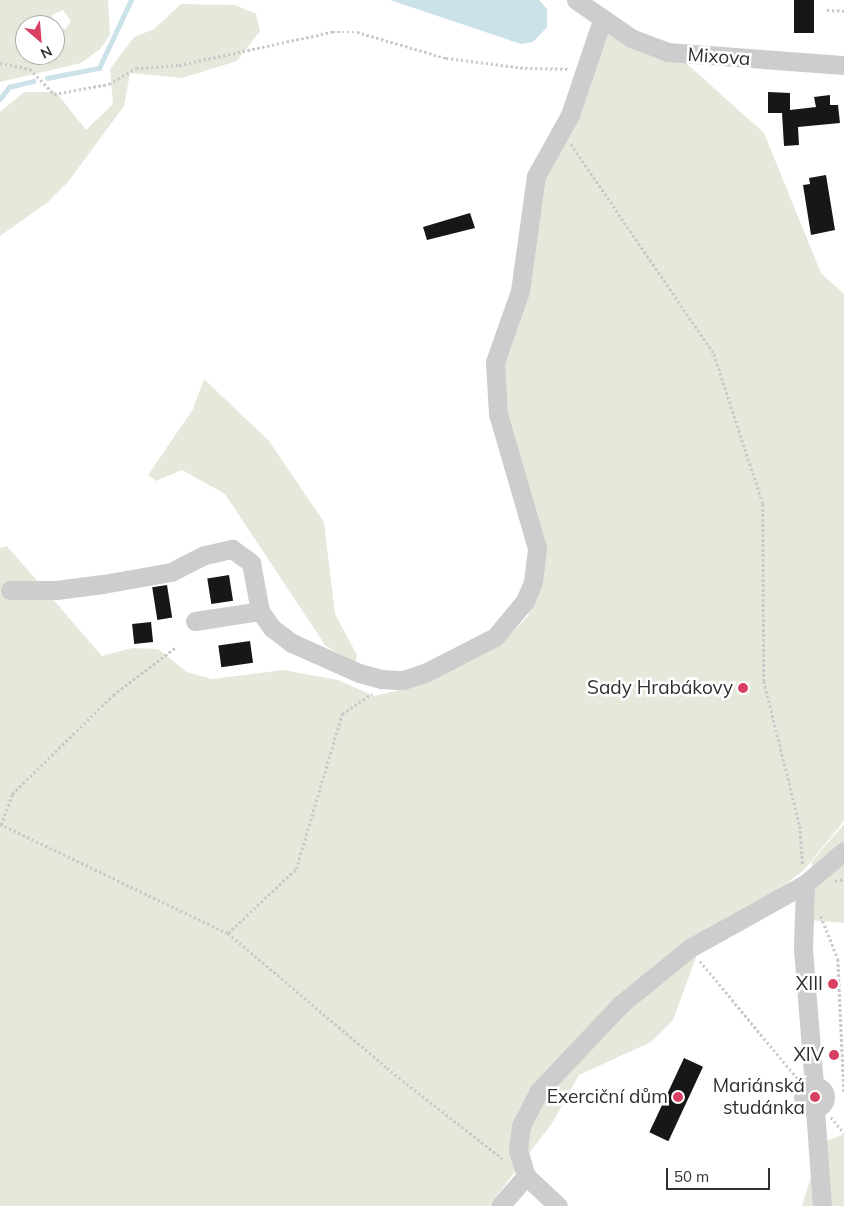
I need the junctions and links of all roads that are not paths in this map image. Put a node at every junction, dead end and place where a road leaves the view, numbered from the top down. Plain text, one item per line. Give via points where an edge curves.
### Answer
1 (576, 0) edge
2 (602, 20) junction
3 (842, 64) edge
4 (10, 590) dead end
5 (260, 611) junction
6 (195, 621) dead end
7 (844, 852) edge
8 (804, 884) junction
9 (526, 1176) junction
10 (500, 1206) edge
11 (558, 1206) edge
12 (822, 1206) edge

1 - 2 street, Mixova
2 - 3 street, Mixova via 631,38 667,52
2 - 5 street via 562,132 536,176 520,290 494,371 498,414 537,548 533,582 521,607 495,637 470,653 403,680 381,679 359,672 292,643 272,628
4 - 5 street via 56,590 171,572 205,555 232,549 251,563
5 - 6 street
7 - 8 street
8 - 9 street via 690,948 621,1004 538,1092 521,1126 518,1150
8 - 12 street via 803,949 810,1086 802,1097 806,1106 815,1109
9 - 10 street
9 - 11 street

